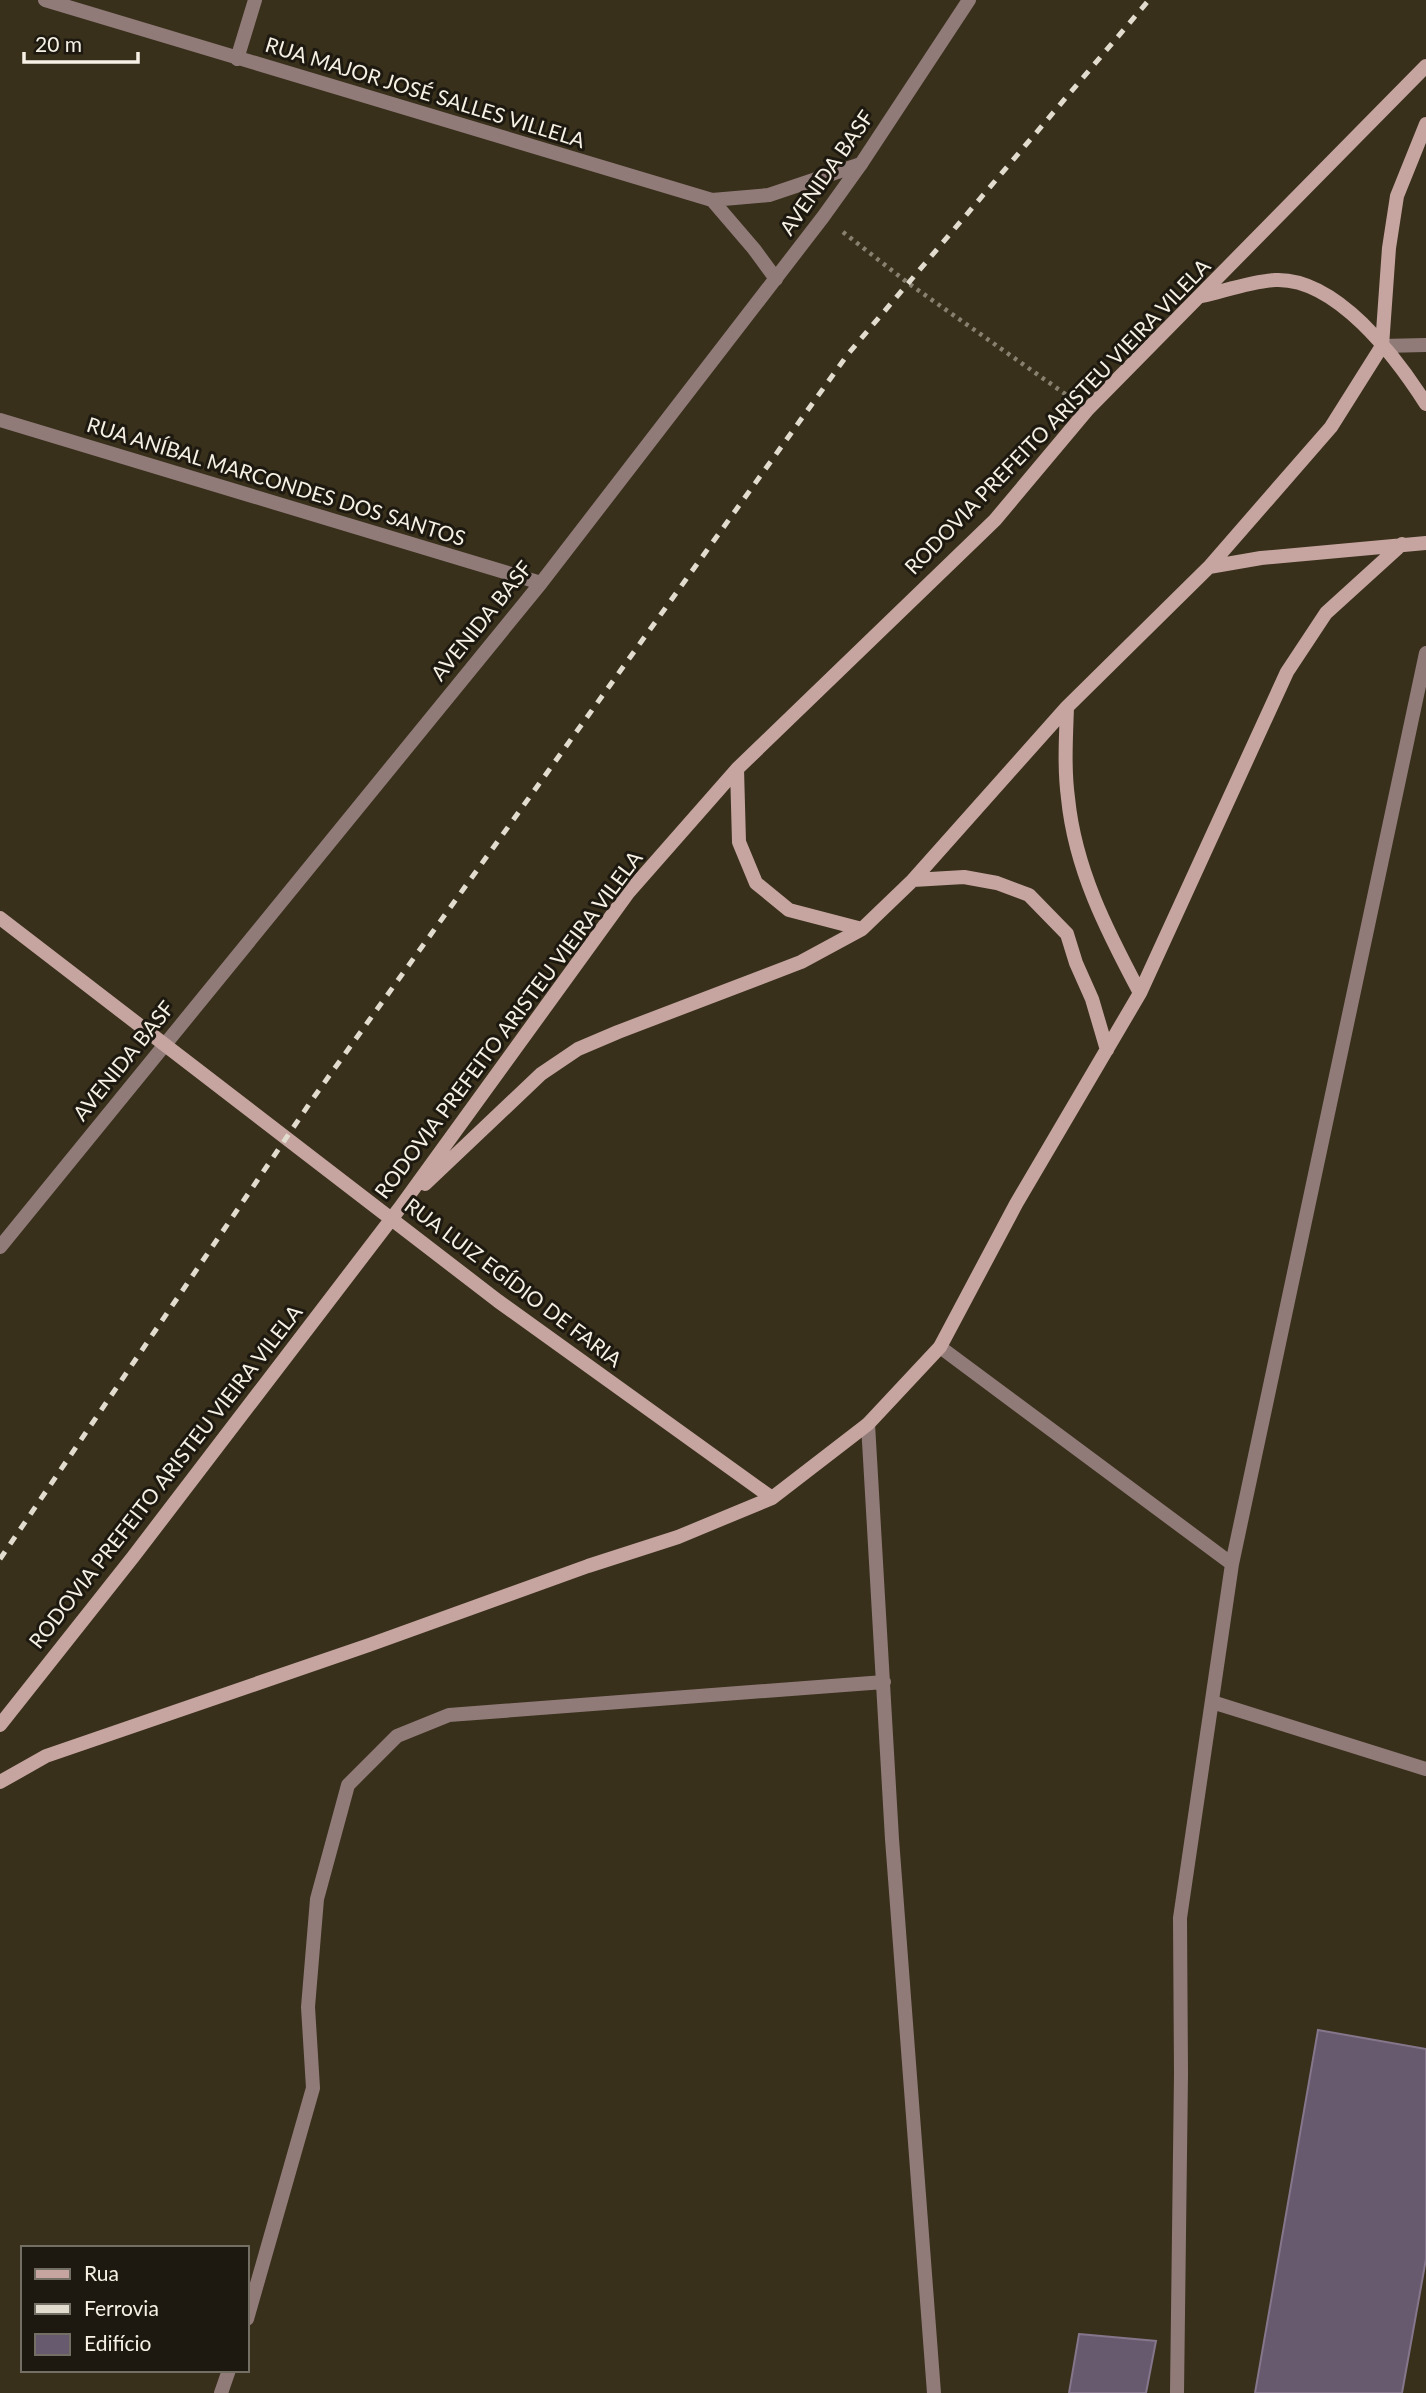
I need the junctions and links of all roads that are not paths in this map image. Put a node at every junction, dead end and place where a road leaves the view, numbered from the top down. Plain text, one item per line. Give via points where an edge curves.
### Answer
1 (45, 0) edge
2 (254, 0) edge
3 (969, 0) edge
4 (237, 59) junction
5 (1426, 66) edge
6 (1426, 124) edge
7 (861, 164) junction
8 (712, 200) junction
9 (776, 279) junction
10 (1201, 296) junction
11 (1426, 345) edge
12 (1382, 346) junction
13 (1426, 404) edge
14 (0, 420) edge
15 (1426, 543) edge
16 (1402, 544) junction
17 (1209, 567) junction
18 (541, 583) junction
19 (1426, 653) edge
20 (1067, 707) junction
21 (737, 769) junction
22 (913, 880) junction
23 (3, 920) edge
24 (862, 929) junction
25 (1140, 993) junction
26 (1107, 1050) junction
27 (399, 1209) junction
28 (0, 1247) edge
29 (940, 1346) junction
30 (868, 1424) junction
31 (772, 1498) junction
32 (1233, 1564) junction
33 (884, 1682) junction
34 (1212, 1702) junction
35 (0, 1725) edge
36 (1426, 1769) edge
37 (0, 1783) edge
38 (248, 2316) edge
39 (228, 2372) edge
40 (221, 2393) edge
41 (934, 2393) edge
42 (1177, 2393) edge

1 - 4 street, RUA MAJOR JOSÉ SALLES VILLELA
2 - 4 street
3 - 7 street, AVENIDA BASF
4 - 8 street, RUA MAJOR JOSÉ SALLES VILLELA
5 - 10 main road, RODOVIA PREFEITO ARISTEU VIEIRA VILELA
6 - 12 main road via 1397,196
7 - 8 street via 769,195
7 - 9 street, AVENIDA BASF
8 - 9 street
9 - 18 street, AVENIDA BASF
10 - 12 main road via 1274,280 1302,282 1324,292
10 - 21 main road, RODOVIA PREFEITO ARISTEU VIEIRA VILELA via 1088,409 995,520
11 - 12 street
12 - 13 main road
12 - 17 main road via 1331,427
14 - 18 street, RUA ANÍBAL MARCONDES DOS SANTOS
15 - 16 main road
16 - 17 main road
16 - 25 main road via 1326,614 1287,672
17 - 20 main road
18 - 28 street, AVENIDA BASF
19 - 32 street
20 - 22 main road
20 - 25 main road via 1068,800 1087,882
21 - 24 main road via 739,842 756,883 789,910
21 - 27 main road, RODOVIA PREFEITO ARISTEU VIEIRA VILELA via 628,893
22 - 24 main road
22 - 26 main road via 964,877 1030,895 1067,934
23 - 31 main road, RUA LUIZ EGÍDIO DE FARIA via 498,1301
24 - 27 main road via 801,962 579,1049 541,1074
25 - 26 main road
26 - 29 main road via 1016,1204
27 - 35 main road, RODOVIA PREFEITO ARISTEU VIEIRA VILELA
29 - 30 main road
29 - 32 street
30 - 31 main road
30 - 33 street
31 - 37 main road via 678,1537 46,1756
32 - 34 street
33 - 38 street via 449,1715 397,1736 367,1765 348,1785 317,1899 308,2007 313,2088
33 - 41 street
34 - 36 street
34 - 42 street via 1181,1918
39 - 40 street

